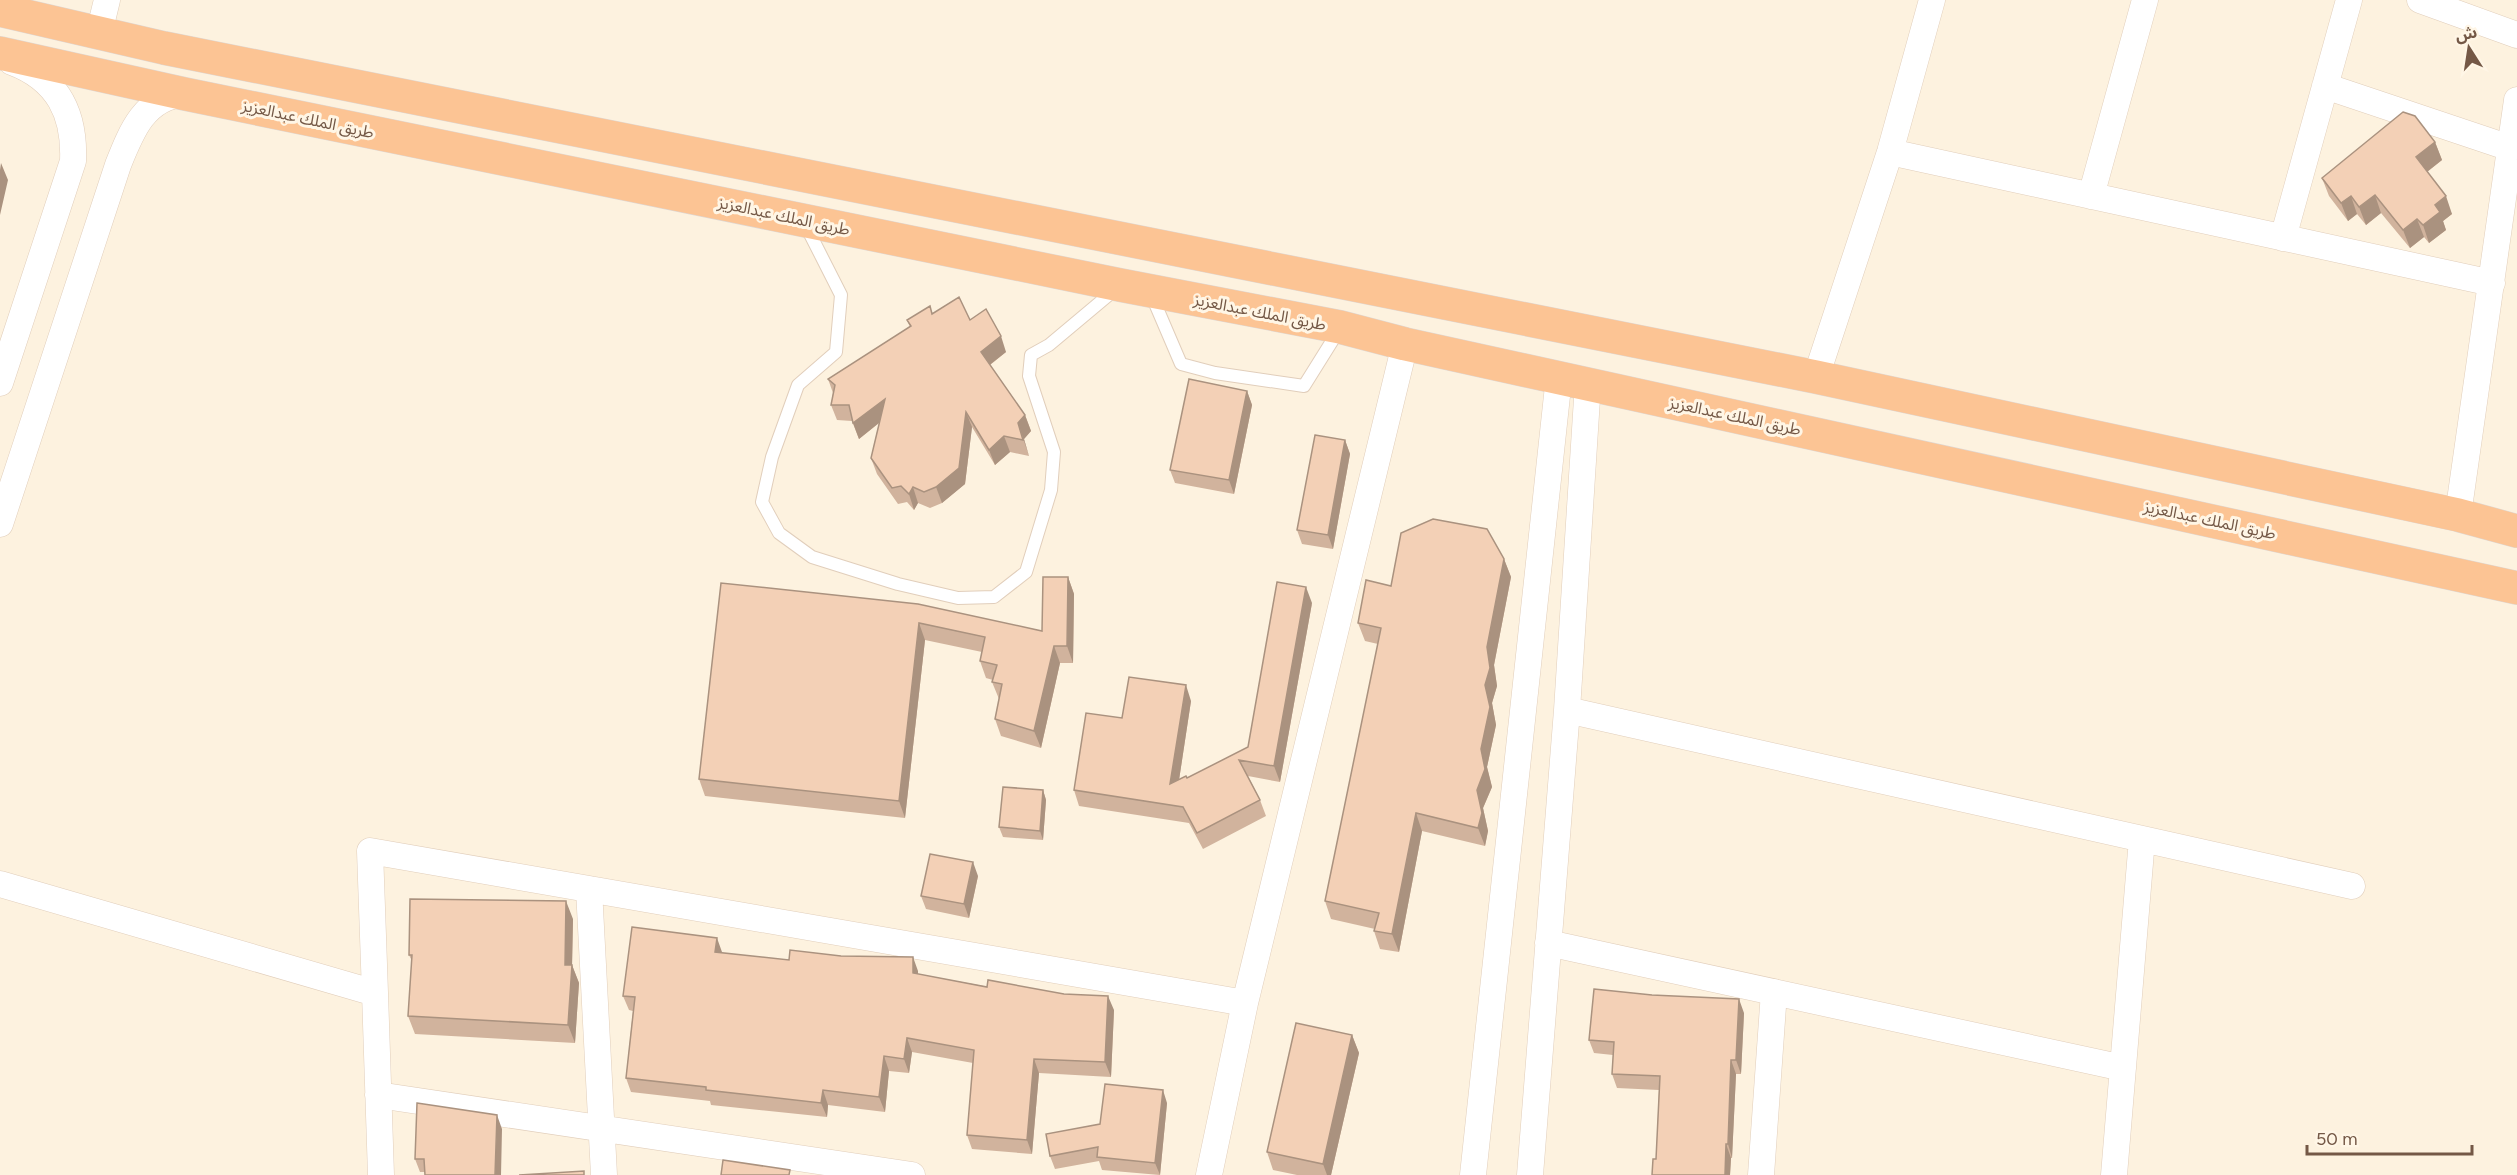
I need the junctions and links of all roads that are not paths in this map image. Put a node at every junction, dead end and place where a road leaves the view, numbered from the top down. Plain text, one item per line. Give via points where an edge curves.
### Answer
1 (107, 0) edge
2 (1932, 0) edge
3 (2145, 0) edge
4 (2349, 0) edge
5 (2420, 0) edge
6 (0, 10) edge
7 (99, 33) junction
8 (2517, 35) edge
9 (0, 54) edge
10 (0, 58) edge
11 (2325, 86) junction
12 (185, 94) junction
13 (2517, 100) edge
14 (2510, 148) junction
15 (1890, 152) junction
16 (2091, 196) junction
17 (803, 220) junction
18 (2283, 238) junction
19 (2492, 283) junction
20 (1135, 287) junction
21 (1340, 327) junction
22 (1405, 344) junction
23 (1816, 377) junction
24 (1573, 380) junction
25 (0, 383) edge
26 (2458, 515) junction
27 (0, 524) edge
28 (2517, 531) edge
29 (2517, 588) edge
30 (1567, 710) junction
31 (2142, 839) junction
32 (0, 884) edge
33 (2352, 886) dead end
34 (589, 889) junction
35 (1548, 943) junction
36 (1774, 992) junction
37 (375, 993) junction
38 (1245, 1003) junction
39 (2123, 1068) junction
40 (378, 1095) junction
41 (602, 1129) junction
42 (381, 1175) edge
43 (604, 1175) edge
44 (912, 1175) edge
45 (1209, 1175) edge
46 (1473, 1175) edge
47 (1530, 1175) edge
48 (1761, 1175) edge
49 (2114, 1175) edge

1 - 7 street
2 - 15 street
3 - 16 street
4 - 11 street
5 - 8 street
6 - 7 highway
7 - 23 highway
9 - 12 highway, طريق الملك عبدالعزيز
10 - 25 street via 27,68 52,88 67,112 74,137 73,161
11 - 14 street
11 - 18 street
12 - 17 highway, طريق الملك عبدالعزيز
12 - 27 street via 158,101 138,119 131,132
13 - 14 street
14 - 19 street
15 - 16 street
15 - 23 street
16 - 18 street
17 - 20 highway, طريق الملك عبدالعزيز
17 - 20 lane via 841,295 836,352 798,385 772,457 762,502 779,533 812,557 958,598 994,597 1026,572 1051,490 1054,452 1029,376 1031,355
18 - 19 street
19 - 26 street
20 - 21 highway, طريق الملك عبدالعزيز
20 - 21 lane via 1181,364 1215,372 1304,386
21 - 22 highway, طريق الملك عبدالعزيز
22 - 24 highway, طريق الملك عبدالعزيز
22 - 38 street
23 - 26 highway
24 - 29 highway, طريق الملك عبدالعزيز
24 - 30 street
24 - 46 street
26 - 28 highway
30 - 31 street
30 - 35 street
31 - 33 street
31 - 39 street
32 - 37 street
34 - 37 street via 370,850
34 - 38 street
34 - 41 street
35 - 36 street
35 - 47 street
36 - 39 street
36 - 48 street
37 - 40 street
38 - 45 street
39 - 49 street
40 - 41 street
40 - 42 street
41 - 43 street
41 - 44 street

